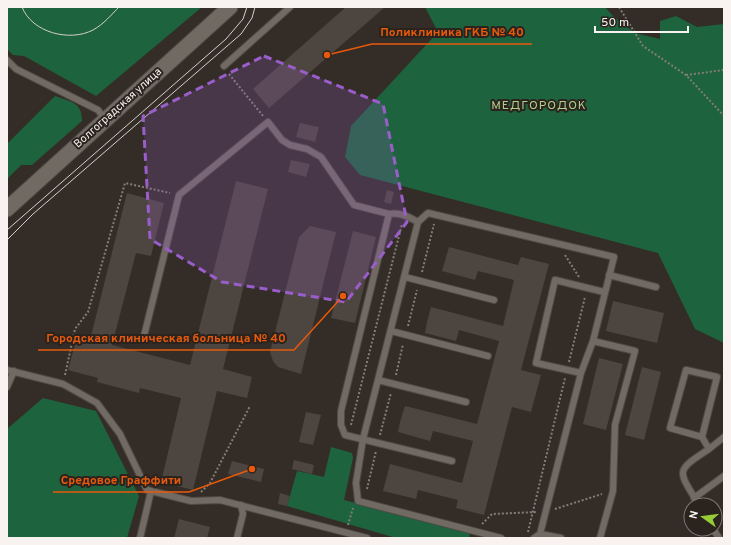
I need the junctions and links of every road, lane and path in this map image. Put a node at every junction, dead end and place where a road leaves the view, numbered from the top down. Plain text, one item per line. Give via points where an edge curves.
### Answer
1 (230, 7) edge
2 (290, 7) edge
3 (619, 7) edge
4 (7, 60) edge
5 (224, 66) joint
6 (724, 70) edge
7 (686, 74) junction
8 (724, 116) edge
9 (105, 119) junction
10 (268, 122) junction
11 (179, 195) junction
12 (7, 209) edge
13 (389, 214) junction
14 (404, 215) junction
15 (436, 215) junction
16 (418, 222) junction
17 (558, 244) junction
18 (609, 275) junction
19 (405, 277) junction
20 (419, 281) junction
21 (656, 287) dead end
22 (587, 288) junction
23 (604, 292) junction
24 (494, 300) dead end
25 (391, 331) junction
26 (406, 334) junction
27 (143, 340) dead end
28 (593, 341) junction
29 (488, 356) dead end
30 (7, 370) edge
31 (567, 370) junction
32 (14, 372) junction
33 (581, 373) junction
34 (378, 380) junction
35 (63, 384) junction
36 (393, 384) junction
37 (7, 387) edge
38 (466, 402) dead end
39 (250, 406) dead end
40 (349, 436) junction
41 (702, 437) junction
42 (724, 437) edge
43 (363, 439) junction
44 (378, 443) junction
45 (709, 449) junction
46 (452, 461) dead end
47 (724, 476) edge
48 (152, 491) junction
49 (693, 497) edge
50 (695, 497) edge
51 (191, 501) junction
52 (361, 502) junction
53 (241, 505) junction
54 (475, 531) junction
55 (347, 532) junction
56 (540, 534) junction
57 (359, 537) edge
58 (140, 538) edge
59 (237, 538) edge
60 (367, 538) edge
61 (473, 538) edge
62 (502, 538) edge
63 (526, 538) edge
64 (534, 538) edge
65 (560, 538) edge
66 (600, 538) edge

1 - 9 street, Волгоградская улица
2 - 5 lane
3 - 7 path via 643,46
4 - 9 lane via 16,69 98,110
5 - 10 path
6 - 7 path
7 - 8 path
9 - 12 street, Волгоградская улица
10 - 11 lane
10 - 13 lane via 282,140 321,157 354,205
11 - 27 lane
11 - 35 path via 125,183 88,312 75,329
13 - 14 lane
13 - 40 lane via 341,411 341,425 345,435
14 - 16 lane
14 - 40 path
15 - 16 lane via 428,213
15 - 17 lane
15 - 20 path
16 - 19 lane
17 - 18 lane via 614,257
17 - 22 path
18 - 21 lane
18 - 23 lane
19 - 20 lane
19 - 25 lane
20 - 24 lane
20 - 26 path
22 - 23 lane
22 - 31 path
22 - 31 lane via 555,280 536,362
23 - 28 lane
25 - 26 lane
25 - 34 lane
26 - 29 lane
26 - 36 path
28 - 33 lane
28 - 66 lane via 635,351 615,425 613,491
30 - 32 lane
31 - 33 lane
31 - 63 path
32 - 35 lane
32 - 37 lane
33 - 56 lane
34 - 36 lane
34 - 43 lane
35 - 48 lane via 97,403 120,434 147,490
36 - 38 lane
36 - 44 path
39 - 51 path via 210,483
40 - 43 lane
41 - 41 lane via 670,428 686,370 717,377
41 - 45 lane
42 - 45 lane
43 - 44 lane
43 - 52 lane via 356,483
44 - 46 lane
44 - 52 path
45 - 49 lane via 687,464 683,470 682,478
47 - 50 lane
48 - 51 lane
48 - 58 lane
51 - 53 lane via 220,500
52 - 54 lane
52 - 55 path via 353,506
53 - 55 lane
53 - 59 lane via 243,514
54 - 61 lane
54 - 62 lane
55 - 57 lane
56 - 64 lane
56 - 65 lane
57 - 60 lane

